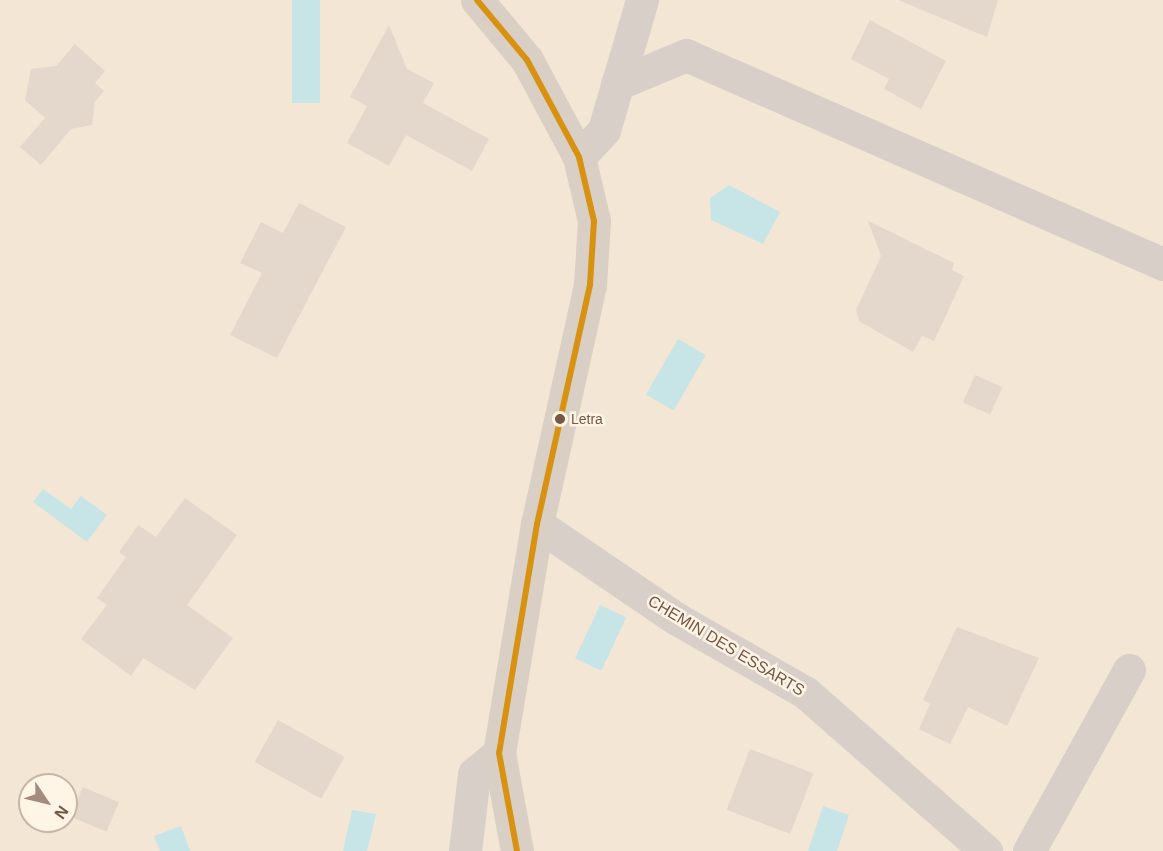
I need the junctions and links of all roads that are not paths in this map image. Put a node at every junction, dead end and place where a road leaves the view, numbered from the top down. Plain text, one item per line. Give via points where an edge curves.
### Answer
1 (477, 0) edge
2 (642, 0) edge
3 (616, 84) junction
4 (579, 157) junction
5 (1163, 264) edge
6 (537, 524) junction
7 (1129, 670) dead end
8 (499, 753) junction
9 (465, 851) edge
10 (517, 851) edge
11 (986, 851) edge
12 (1029, 851) edge

1 - 4 main road via 527,60
2 - 3 street
3 - 4 street via 604,130
3 - 5 street via 686,55
4 - 6 main road via 594,221 590,285
6 - 8 main road
6 - 11 street, CHEMIN DES ESSARTS via 677,619 806,693
7 - 12 street
8 - 9 street via 474,774
8 - 10 main road

